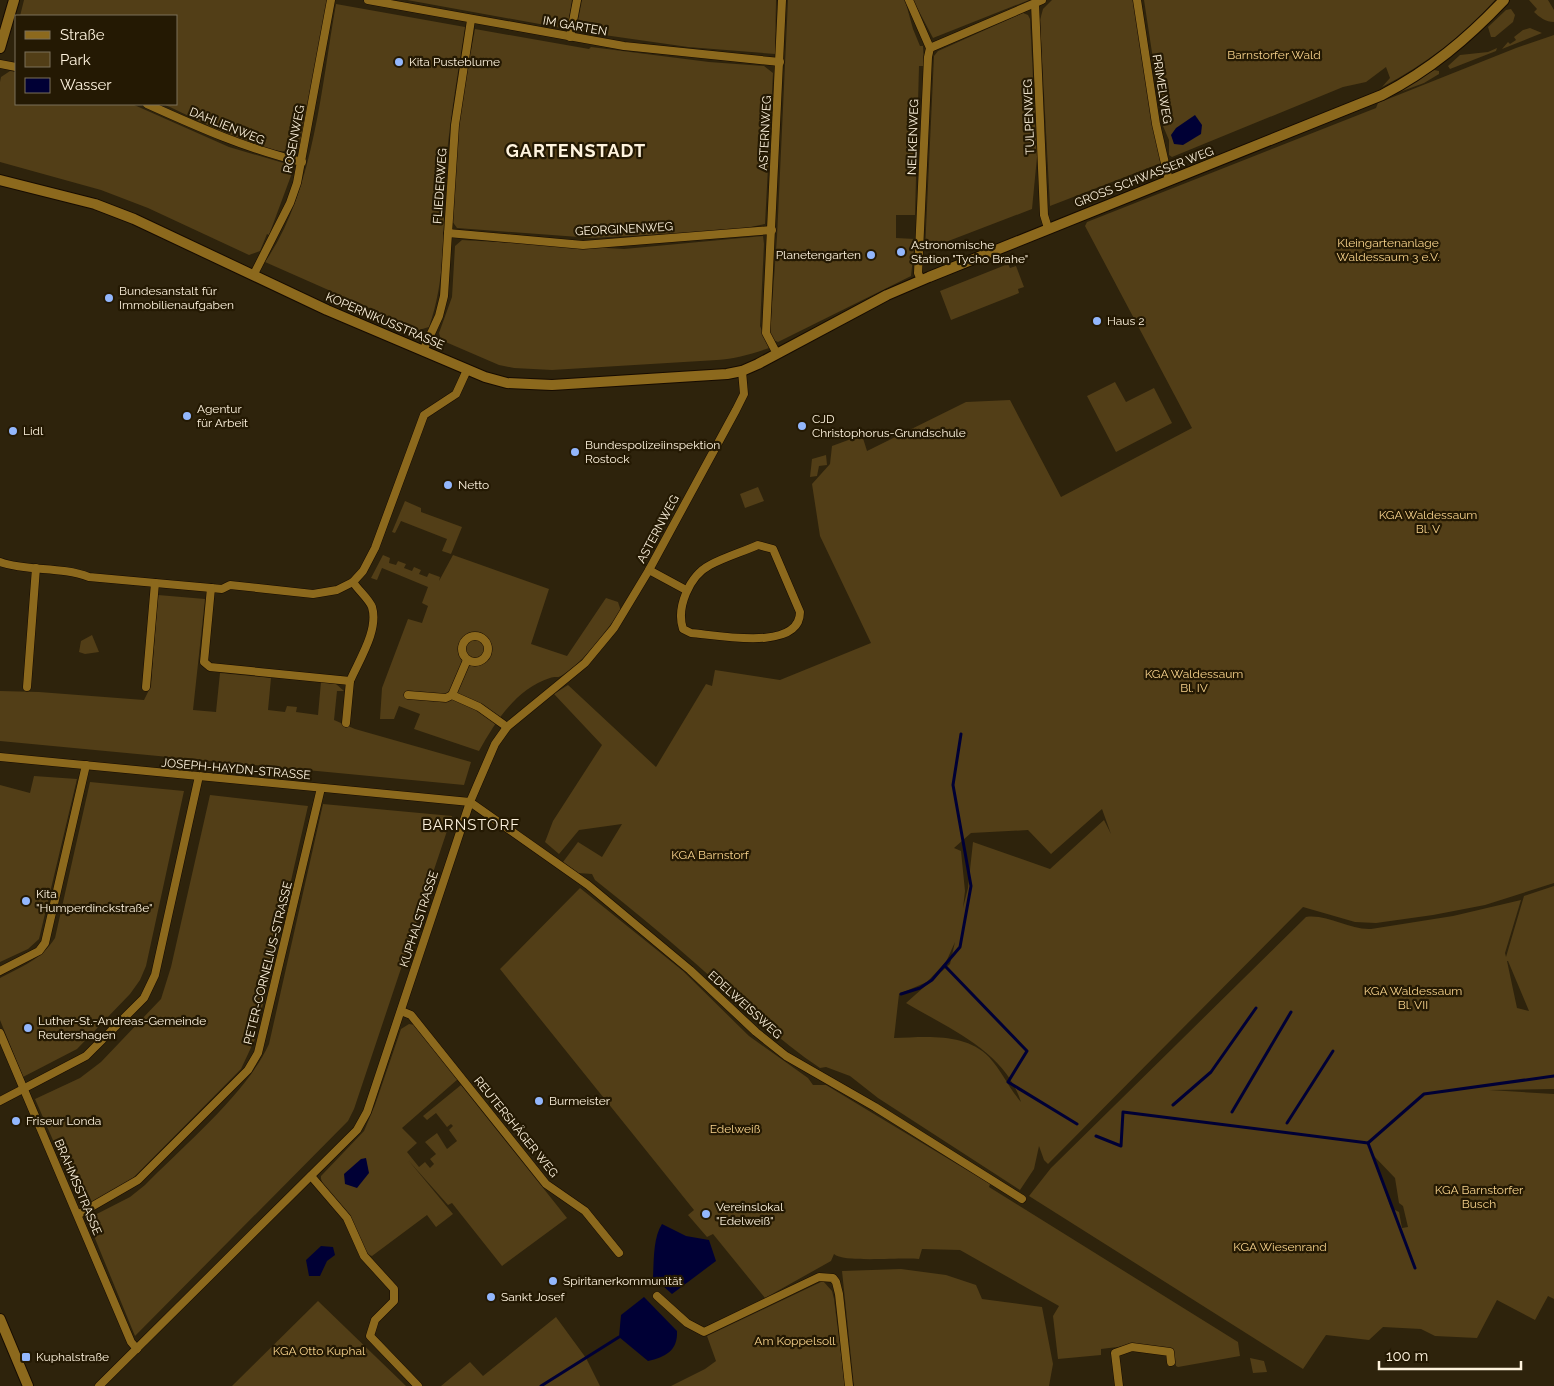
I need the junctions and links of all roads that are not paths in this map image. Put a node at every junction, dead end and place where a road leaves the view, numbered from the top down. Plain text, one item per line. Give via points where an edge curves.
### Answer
1 (14, 0) edge
2 (331, 0) edge
3 (368, 0) edge
4 (577, 0) edge
5 (782, 0) edge
6 (909, 0) edge
7 (1137, 0) edge
8 (1504, 0) edge
9 (1038, 2) edge
10 (400, 3) edge
11 (471, 20) junction
12 (570, 37) junction
13 (0, 48) edge
14 (930, 48) junction
15 (780, 62) junction
16 (0, 64) edge
17 (15, 68) edge
18 (149, 105) edge
19 (302, 162) junction
20 (0, 180) edge
21 (1169, 181) junction
22 (1048, 228) junction
23 (772, 230) junction
24 (448, 233) junction
25 (254, 274) junction
26 (921, 280) junction
27 (423, 351) junction
28 (777, 354) junction
29 (467, 370) junction
30 (742, 371) junction
31 (0, 562) edge
32 (36, 568) junction
33 (649, 570) junction
34 (353, 582) junction
35 (155, 583) junction
36 (211, 588) junction
37 (686, 590) junction
38 (467, 660) dead end
39 (350, 681) junction
40 (564, 681) joint
41 (27, 687) dead end
42 (146, 687) dead end
43 (408, 695) dead end
44 (452, 695) junction
45 (346, 723) dead end
46 (507, 726) junction
47 (0, 757) edge
48 (86, 765) junction
49 (199, 776) junction
50 (322, 788) junction
51 (470, 802) junction
52 (0, 971) edge
53 (401, 1011) junction
54 (0, 1033) edge
55 (24, 1088) junction
56 (0, 1101) edge
57 (311, 1176) junction
58 (1022, 1199) dead end
59 (79, 1214) junction
60 (619, 1253) dead end
61 (656, 1296) dead end
62 (0, 1319) edge
63 (136, 1349) junction
64 (1171, 1362) dead end
65 (28, 1386) edge
66 (99, 1386) edge
67 (418, 1386) edge
68 (849, 1386) edge
69 (1119, 1386) edge

1 - 13 street
2 - 19 street, ROSENWEG
3 - 10 street, IM GARTEN
4 - 12 street
5 - 15 street, ASTERNWEG
6 - 14 street, NELKENWEG
7 - 21 street, PRIMELWEG via 1156,124
8 - 21 street, GROSS SCHWASSER WEG via 1470,36 1410,81
9 - 14 street
9 - 22 street, TULPENWEG via 1044,214
10 - 11 street, IM GARTEN
11 - 12 street, IM GARTEN
11 - 24 street, FLIEDERWEG via 455,125
12 - 15 street, IM GARTEN
14 - 26 street, NELKENWEG via 918,273
15 - 23 street, ASTERNWEG
16 - 17 street
18 - 19 street, DAHLIENWEG via 227,140
19 - 25 street, ROSENWEG via 290,203
20 - 25 street, KOPERNIKUSSTRASSE via 102,207
21 - 22 street, GROSS SCHWASSER WEG
22 - 26 street, GROSS SCHWASSER WEG
23 - 24 street, GEORGINENWEG via 583,245
23 - 28 street, ASTERNWEG via 766,333
24 - 27 street, FLIEDERWEG via 444,296
25 - 27 street, KOPERNIKUSSTRASSE
26 - 28 street, GROSS SCHWASSER WEG
27 - 29 street, KOPERNIKUSSTRASSE
28 - 30 street, KOPERNIKUSSTRASSE
29 - 30 street, KOPERNIKUSSTRASSE via 508,383 552,385
29 - 34 street via 456,394 424,415 375,548
30 - 33 street, ASTERNWEG via 744,394
31 - 32 street
32 - 35 street
32 - 41 street
33 - 37 street
33 - 40 street, ASTERNWEG via 614,628 585,663
34 - 36 street via 337,590 319,593 230,585 222,589
34 - 39 street via 372,606 373,616 370,632
35 - 36 street
35 - 42 street
36 - 39 street via 204,662 210,667
37 - 37 street via 680,619 683,630 691,633 770,639 795,628 800,621 800,612 773,549 767,546 758,545 708,566
38 - 44 street
39 - 45 street
40 - 46 street, KUPHALSTRASSE
43 - 44 street via 446,698
44 - 46 street via 479,707
46 - 51 street, KUPHALSTRASSE via 495,744
47 - 48 street, JOSEPH-HAYDN-STRASSE
48 - 49 street, JOSEPH-HAYDN-STRASSE
48 - 52 street via 46,943 39,951
49 - 50 street, JOSEPH-HAYDN-STRASSE
49 - 55 street via 155,975 147,993 86,1056
50 - 51 street, JOSEPH-HAYDN-STRASSE
50 - 59 street, PETER-CORNELIUS-STRASSE via 258,1053 248,1070 138,1180
51 - 53 street, KUPHALSTRASSE
51 - 58 street, EDELWEISSWEG via 588,886 690,970 786,1056 875,1106
53 - 57 street, KUPHALSTRASSE via 362,1121
53 - 60 street, REUTERSHÄGER WEG via 411,1015 546,1184 585,1211
54 - 55 street, BRAHMSSTRASSE
55 - 56 street
55 - 59 street, BRAHMSSTRASSE
57 - 63 street, KUPHALSTRASSE
57 - 67 street via 347,1218 364,1256 394,1289 394,1301 375,1320 370,1336
59 - 63 street, BRAHMSSTRASSE
61 - 68 street via 687,1323 704,1332 819,1277 833,1278 839,1294
62 - 65 street
63 - 66 street, KUPHALSTRASSE
64 - 69 street via 1170,1352 1132,1347 1115,1354

